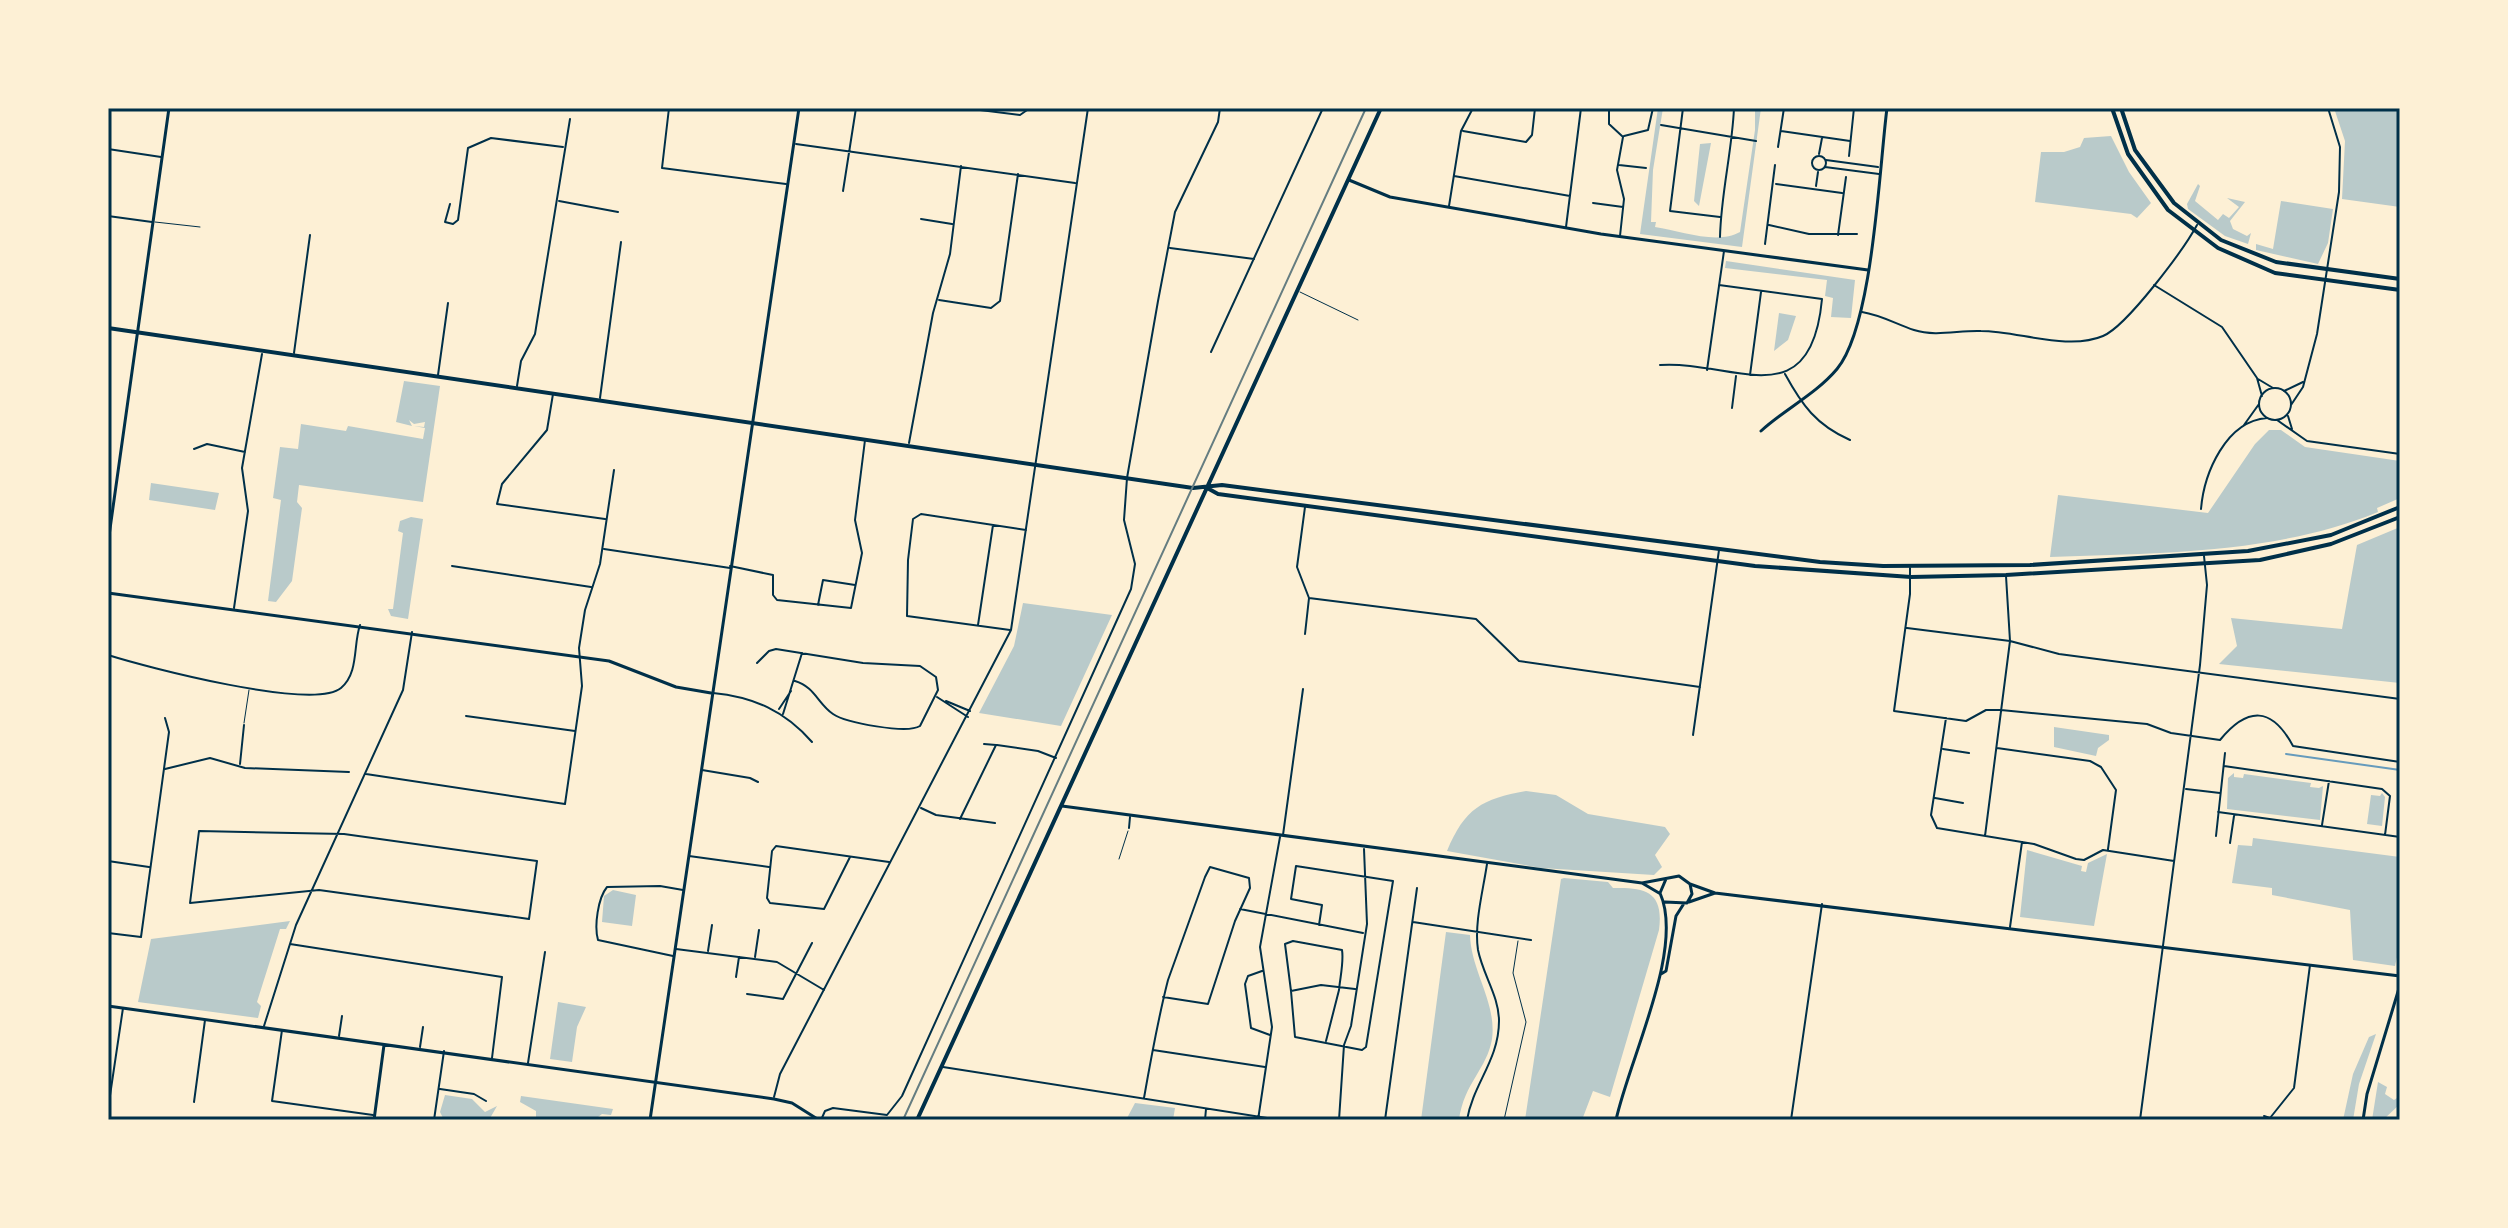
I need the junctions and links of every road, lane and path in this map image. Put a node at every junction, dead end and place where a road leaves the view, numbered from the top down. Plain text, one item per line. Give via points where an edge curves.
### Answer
1 (169, 108) edge
2 (669, 108) edge
3 (799, 108) edge
4 (856, 108) edge
5 (964, 108) edge
6 (971, 108) edge
7 (1030, 108) edge
8 (1088, 108) edge
9 (1220, 108) edge
10 (1323, 108) edge
11 (1381, 108) edge
12 (1473, 108) edge
13 (1535, 108) edge
14 (1581, 108) edge
15 (1609, 108) edge
16 (1653, 108) edge
17 (1683, 108) edge
18 (1734, 108) edge
19 (1784, 108) edge
20 (1854, 108) edge
21 (1887, 108) edge
22 (2112, 108) edge
23 (2121, 108) edge
24 (2328, 108) edge
25 (570, 119) dead end
26 (1661, 125) dead end
27 (1682, 127) junction
28 (1461, 131) junction
29 (1781, 131) junction
30 (1623, 137) junction
31 (1733, 137) junction
32 (1822, 138) junction
33 (1756, 141) dead end
34 (1850, 141) junction
35 (793, 144) junction
36 (565, 147) junction
37 (1778, 147) dead end
38 (108, 149) edge
39 (850, 151) junction
40 (1819, 155) junction
41 (1849, 156) dead end
42 (162, 157) junction
43 (1826, 160) junction
44 (1618, 164) junction
45 (1775, 165) dead end
46 (961, 166) junction
47 (1825, 167) junction
48 (1880, 167) junction
49 (1646, 168) dead end
50 (1819, 170) junction
51 (1018, 174) junction
52 (1879, 174) junction
53 (1454, 176) junction
54 (1846, 177) dead end
55 (1349, 180) junction
56 (787, 184) junction
57 (1076, 184) junction
58 (1774, 184) junction
59 (1815, 187) junction
60 (843, 191) dead end
61 (1842, 193) junction
62 (1570, 196) junction
63 (557, 201) junction
64 (1593, 203) dead end
65 (450, 204) dead end
66 (1449, 207) junction
67 (1624, 207) junction
68 (618, 212) dead end
69 (108, 216) edge
70 (1720, 217) junction
71 (921, 219) dead end
72 (153, 223) junction
73 (2198, 223) junction
74 (954, 224) junction
75 (1769, 225) junction
76 (200, 227) dead end
77 (1566, 228) junction
78 (2194, 230) junction
79 (1857, 234) dead end
80 (310, 235) dead end
81 (1838, 235) junction
82 (1620, 236) junction
83 (1720, 237) dead end
84 (621, 242) dead end
85 (1765, 244) dead end
86 (1169, 247) junction
87 (1724, 250) junction
88 (1254, 259) junction
89 (1868, 270) junction
90 (2327, 270) junction
91 (2400, 279) edge
92 (2326, 280) junction
93 (2153, 284) junction
94 (1719, 285) junction
95 (2400, 290) edge
96 (1297, 291) junction
97 (1761, 291) junction
98 (938, 300) junction
99 (448, 303) dead end
100 (1861, 311) junction
101 (1358, 320) dead end
102 (108, 328) edge
103 (138, 332) junction
104 (262, 349) junction
105 (1211, 352) dead end
106 (294, 355) junction
107 (1660, 365) dead end
108 (1707, 370) junction
109 (1785, 373) junction
110 (1736, 375) junction
111 (1750, 375) junction
112 (438, 376) junction
113 (2257, 378) junction
114 (2304, 381) junction
115 (517, 387) junction
116 (2275, 389) junction
117 (2283, 391) junction
118 (553, 393) junction
119 (2262, 396) junction
120 (600, 399) junction
121 (1800, 400) junction
122 (2259, 404) junction
123 (2291, 405) junction
124 (1732, 408) dead end
125 (2288, 414) junction
126 (2267, 418) junction
127 (2277, 420) junction
128 (751, 423) junction
129 (2244, 426) junction
130 (1761, 431) dead end
131 (2292, 431) junction
132 (865, 439) junction
133 (1850, 440) dead end
134 (909, 446) junction
135 (194, 449) dead end
136 (246, 453) junction
137 (2400, 454) edge
138 (1036, 464) junction
139 (614, 470) dead end
140 (1127, 478) junction
141 (1207, 488) junction
142 (1305, 506) junction
143 (2400, 507) edge
144 (2201, 509) dead end
145 (110, 516) edge
146 (2400, 517) edge
147 (607, 520) junction
148 (993, 525) junction
149 (1026, 530) junction
150 (108, 543) edge
151 (603, 549) junction
152 (1719, 549) junction
153 (2204, 555) junction
154 (1717, 561) junction
155 (2205, 564) junction
156 (452, 566) dead end
157 (730, 567) junction
158 (1910, 567) junction
159 (2006, 575) junction
160 (1911, 577) junction
161 (858, 585) junction
162 (592, 588) junction
163 (108, 593) edge
164 (1309, 598) junction
165 (818, 606) junction
166 (234, 609) junction
167 (360, 625) junction
168 (978, 626) junction
169 (1906, 628) junction
170 (1011, 630) junction
171 (412, 632) junction
172 (1305, 634) dead end
173 (2010, 641) junction
174 (802, 652) junction
175 (108, 655) edge
176 (581, 657) junction
177 (757, 663) dead end
178 (2199, 673) junction
179 (795, 681) junction
180 (794, 687) junction
181 (1700, 687) junction
182 (1303, 689) dead end
183 (249, 690) junction
184 (711, 693) junction
185 (936, 696) junction
186 (2400, 699) edge
187 (945, 701) junction
188 (2001, 710) junction
189 (778, 711) junction
190 (971, 711) junction
191 (783, 714) junction
192 (466, 716) dead end
193 (968, 717) junction
194 (165, 718) dead end
195 (1946, 718) junction
196 (244, 725) joint
197 (576, 731) junction
198 (1693, 735) dead end
199 (2191, 736) junction
200 (812, 742) dead end
201 (984, 744) dead end
202 (996, 745) junction
203 (1941, 748) junction
204 (1995, 748) junction
205 (1969, 753) dead end
206 (2225, 753) dead end
207 (1056, 758) junction
208 (2400, 762) edge
209 (239, 766) junction
210 (2224, 766) junction
211 (164, 768) junction
212 (701, 770) junction
213 (349, 772) dead end
214 (366, 774) junction
215 (2329, 781) junction
216 (758, 782) dead end
217 (2184, 789) junction
218 (2221, 793) junction
219 (1934, 797) junction
220 (1963, 803) dead end
221 (1062, 806) junction
222 (920, 807) junction
223 (2218, 812) junction
224 (2234, 814) junction
225 (1131, 816) junction
226 (960, 819) junction
227 (995, 823) dead end
228 (2322, 826) junction
229 (1129, 828) joint
230 (337, 835) junction
231 (2385, 835) junction
232 (1281, 836) junction
233 (1985, 836) junction
234 (2216, 836) dead end
235 (2400, 837) edge
236 (2022, 842) junction
237 (2230, 843) dead end
238 (1364, 847) junction
239 (2108, 851) junction
240 (688, 856) junction
241 (850, 857) junction
242 (1119, 859) dead end
243 (108, 861) edge
244 (2176, 861) junction
245 (889, 862) junction
246 (1487, 863) junction
247 (151, 867) junction
248 (769, 867) junction
249 (1362, 874) junction
250 (1666, 879) junction
251 (1642, 883) junction
252 (1690, 884) junction
253 (1417, 888) dead end
254 (312, 889) junction
255 (683, 890) junction
256 (1660, 893) junction
257 (1715, 893) junction
258 (1665, 902) junction
259 (1685, 904) junction
260 (1822, 904) junction
261 (1240, 909) junction
262 (1264, 915) junction
263 (1412, 922) junction
264 (712, 925) dead end
265 (1319, 925) junction
266 (2010, 927) junction
267 (759, 930) dead end
268 (1478, 932) junction
269 (108, 933) edge
270 (1365, 933) junction
271 (1518, 938) junction
272 (1531, 940) dead end
273 (289, 943) junction
274 (812, 943) dead end
275 (2164, 946) junction
276 (675, 948) junction
277 (545, 952) dead end
278 (708, 952) junction
279 (674, 956) junction
280 (740, 956) junction
281 (755, 958) junction
282 (2310, 964) junction
283 (1263, 971) junction
284 (798, 974) junction
285 (1661, 974) junction
286 (2400, 976) edge
287 (736, 977) dead end
288 (2400, 985) edge
289 (1339, 987) junction
290 (1357, 989) junction
291 (824, 990) junction
292 (1291, 991) junction
293 (747, 994) dead end
294 (1163, 997) junction
295 (108, 1006) edge
296 (123, 1008) junction
297 (342, 1016) dead end
298 (205, 1019) junction
299 (263, 1027) junction
300 (423, 1027) dead end
301 (282, 1029) junction
302 (1271, 1036) junction
303 (339, 1037) junction
304 (384, 1043) junction
305 (1325, 1043) junction
306 (1344, 1045) junction
307 (420, 1048) junction
308 (1152, 1050) junction
309 (444, 1051) junction
310 (492, 1058) junction
311 (528, 1063) junction
312 (942, 1067) junction
313 (1266, 1067) junction
314 (657, 1081) junction
315 (438, 1089) junction
316 (1144, 1098) junction
317 (774, 1099) junction
318 (486, 1101) dead end
319 (194, 1102) dead end
320 (1206, 1108) junction
321 (108, 1109) edge
322 (2264, 1116) dead end
323 (1258, 1118) edge
324 (375, 1119) edge
325 (434, 1120) edge
326 (650, 1120) edge
327 (820, 1120) edge
328 (917, 1120) edge
329 (1205, 1120) edge
330 (1280, 1120) edge
331 (1339, 1120) edge
332 (1385, 1120) edge
333 (1467, 1120) edge
334 (1504, 1120) edge
335 (1616, 1120) edge
336 (1791, 1120) edge
337 (2140, 1120) edge
338 (2363, 1120) edge

1 - 42 street
2 - 56 street via 662,168
3 - 35 street
4 - 39 street
5 - 6 street
6 - 7 street via 1023,113
8 - 57 street
9 - 86 street via 1175,212
10 - 88 street
11 - 55 main road
12 - 28 street
13 - 28 street via 1529,140
14 - 62 street
15 - 30 street via 1609,124
16 - 30 street via 1648,130
17 - 27 street
18 - 31 street
19 - 29 street
20 - 34 street
21 - 48 street
22 - 78 main road via 2128,154 2168,210
23 - 73 main road via 2135,150 2174,203
24 - 90 street via 2339,139 2341,168
25 - 36 street
26 - 27 street
27 - 31 street
27 - 70 street via 1670,211
28 - 53 street
29 - 32 street
29 - 37 street
30 - 44 street
31 - 33 street
31 - 70 street
32 - 34 street
32 - 40 street
34 - 41 street
35 - 39 street
35 - 56 street
36 - 63 street
36 - 65 street via 491,138 468,148 458,220 453,224 445,222
38 - 42 street
39 - 46 street
39 - 60 street
40 - 43 street
40 - 50 street via 1812,164
42 - 72 street
43 - 47 street
43 - 48 street
44 - 49 street
44 - 67 street
45 - 58 street
46 - 51 street
46 - 74 street
47 - 50 street
47 - 52 street
48 - 52 street
50 - 59 street
51 - 57 street
51 - 98 street via 1000,301 991,308
52 - 89 street
53 - 62 street
53 - 66 street
54 - 61 street
55 - 66 street via 1390,197
55 - 96 main road
56 - 128 street
57 - 138 street
58 - 59 street
58 - 75 street
59 - 61 street
61 - 81 street
62 - 77 street
63 - 68 street
63 - 115 street via 535,334 521,361
64 - 67 street
66 - 77 street
67 - 82 street
69 - 72 street
70 - 83 street
71 - 74 street
72 - 76 lane
72 - 103 street
73 - 78 street
73 - 90 main road via 2221,240 2276,262
74 - 98 street
75 - 81 street
75 - 85 street
77 - 82 street
78 - 92 main road via 2218,248 2275,273
78 - 93 street
79 - 81 street
80 - 106 street
82 - 87 street
84 - 120 street
86 - 88 street
86 - 140 street
87 - 89 street
87 - 94 street
88 - 105 street
89 - 100 street
90 - 91 main road
90 - 92 street
92 - 95 main road
92 - 114 street
93 - 100 street via 2113,331 2074,341 1980,331 1943,334
93 - 113 street via 2222,327
94 - 97 street
94 - 108 street
96 - 101 lane
96 - 141 main road
97 - 109 street via 1822,299 1816,336
97 - 111 street
98 - 134 street
99 - 112 street
100 - 121 street via 1850,351 1824,383
102 - 103 main road
103 - 104 main road
103 - 145 street
104 - 106 main road
104 - 136 street
106 - 112 main road
107 - 108 street
108 - 110 street
109 - 111 street
109 - 121 street
110 - 111 street
110 - 124 street
112 - 115 main road
113 - 116 street
113 - 119 street
114 - 117 street
114 - 123 street
115 - 118 main road
116 - 117 street
116 - 119 street
117 - 123 street
118 - 120 main road
118 - 147 street via 547,430 502,484 497,504
119 - 122 street
120 - 128 main road
121 - 130 street
121 - 133 street via 1829,431
122 - 126 street
122 - 129 street
123 - 125 street
125 - 127 street
125 - 131 street
126 - 127 street
126 - 129 street
127 - 131 street
128 - 132 main road
128 - 157 street
129 - 144 street via 2228,440 2210,471
131 - 137 street via 2307,441
132 - 134 main road
132 - 161 street via 855,520 862,553
134 - 138 main road
135 - 136 street via 207,444
136 - 166 street via 242,476 248,511
138 - 140 main road
138 - 149 street
139 - 147 street
140 - 141 main road
140 - 207 street via 1124,520 1134,582
141 - 142 main road
141 - 152 main road via 1223,485
141 - 221 main road
142 - 154 main road
142 - 164 street via 1297,567
143 - 153 main road via 2308,541
145 - 150 street
146 - 155 main road via 2302,551
147 - 151 street
148 - 149 street
148 - 168 street
148 - 168 street via 915,515 908,560 907,616
149 - 170 street
151 - 157 street
151 - 162 street
152 - 154 street
152 - 158 main road
153 - 155 street
153 - 158 main road
154 - 160 main road
154 - 181 street
155 - 159 main road
155 - 178 street
156 - 162 street
157 - 165 street via 773,575 774,599
157 - 184 street
158 - 160 street
159 - 160 main road
159 - 173 street
160 - 169 street
161 - 165 street via 851,608
161 - 165 street via 823,580
162 - 176 street
163 - 166 street
164 - 172 street
164 - 181 street via 1476,619 1519,661
166 - 167 street
167 - 171 street
167 - 183 street via 352,673 333,693
168 - 170 street
169 - 173 street
169 - 195 street via 1894,711
170 - 190 street
171 - 176 street
171 - 214 street via 403,690
173 - 178 street via 2059,654
173 - 188 street
174 - 177 street via 772,650
174 - 179 street
174 - 185 street via 925,667 936,677
175 - 183 street
176 - 184 street
176 - 197 street
178 - 186 street
178 - 199 street
179 - 180 street
179 - 185 street via 841,719 908,730 920,726
180 - 189 street
180 - 191 street
181 - 198 street
182 - 232 street
183 - 196 lane
184 - 189 street via 747,698
184 - 212 street
185 - 187 street
187 - 190 street
187 - 193 street
188 - 195 street via 1986,710 1966,721
188 - 199 street via 2147,724
188 - 204 street
189 - 191 street
190 - 193 street
191 - 200 street
192 - 197 street
193 - 222 street
194 - 211 street via 169,732
195 - 203 street
196 - 209 street
197 - 214 street via 565,804
199 - 208 street via 2220,740 2243,717 2264,716 2282,726 2293,746
199 - 217 street
201 - 202 street
202 - 207 street
202 - 226 street
203 - 205 street
203 - 219 street
204 - 233 street
204 - 239 street via 2090,761 2116,794
206 - 210 street
207 - 327 street via 894,1110 884,1116 833,1108
209 - 211 street via 210,758
209 - 213 street
210 - 215 street
210 - 218 street
211 - 247 street
212 - 216 street
212 - 240 street
214 - 230 street
215 - 228 street
215 - 231 street via 2382,789 2390,796
217 - 218 street
217 - 244 street
218 - 223 street
219 - 220 street
219 - 233 street via 1931,815 1937,828
221 - 225 street
221 - 312 main road
222 - 226 street
222 - 245 street
223 - 224 street
223 - 234 street
224 - 228 street
224 - 237 street
225 - 229 street
225 - 232 street
226 - 227 street
228 - 231 street
229 - 242 lane
230 - 254 street
230 - 254 street via 199,831 190,903
230 - 254 street via 537,861 529,919
231 - 235 street
232 - 238 street
232 - 262 street
233 - 236 street
236 - 239 street via 2084,860
236 - 266 street
238 - 246 street
238 - 249 street
239 - 244 street
240 - 248 street
240 - 255 street
241 - 245 street
241 - 248 street via 776,846
241 - 248 street via 822,909 770,903
243 - 247 street
244 - 275 street
245 - 291 street
246 - 251 street
246 - 268 street
247 - 269 street via 141,937
249 - 265 street via 1296,866 1291,899 1322,905
249 - 270 street
249 - 306 street via 1393,881 1366,1047
250 - 251 street
250 - 252 street via 1679,876
250 - 256 street
251 - 256 street
252 - 257 street
252 - 259 street via 1692,894
253 - 263 street
254 - 273 street
255 - 276 street
255 - 279 street via 607,887 601,894 598,940
256 - 258 street
257 - 259 street
257 - 260 street
258 - 259 street
258 - 285 street
259 - 285 street via 1676,916 1666,971
260 - 266 street
260 - 336 street
261 - 262 street
261 - 294 street via 1208,1004
261 - 294 street via 1249,878 1210,867
262 - 265 street
262 - 283 street
263 - 268 street
263 - 332 street
264 - 278 street
265 - 270 street
266 - 275 street
267 - 281 street
268 - 271 street
268 - 333 street via 1499,1028 1495,1054 1474,1093
270 - 290 street
271 - 272 street
271 - 334 lane via 1513,973 1526,1022
273 - 299 street
273 - 310 street via 502,977
274 - 284 street
275 - 282 street
275 - 337 street
276 - 278 street
276 - 279 street
277 - 311 street
278 - 280 street
279 - 314 street
280 - 281 street
280 - 287 street
281 - 284 street
282 - 286 street
282 - 322 street via 2294,1088 2270,1118
283 - 302 street
283 - 302 street via 1248,976 1245,984 1252,1030
284 - 291 street
284 - 293 street via 783,999
285 - 335 street
288 - 338 street
289 - 290 street
289 - 292 street
289 - 292 street via 1343,954 1338,949 1288,941 1283,952
289 - 305 street
290 - 306 street
291 - 317 street via 777,1079
292 - 305 street via 1294,1035
294 - 308 street
295 - 296 street
296 - 298 street
296 - 321 street
297 - 303 street
298 - 299 street
298 - 319 street
299 - 301 street
300 - 307 street
301 - 303 street
301 - 324 street via 272,1101
302 - 313 street
303 - 304 street
304 - 307 street
304 - 324 street
305 - 306 street
306 - 331 street
307 - 309 street
308 - 313 street
308 - 316 street
309 - 310 street
309 - 315 street
310 - 311 street
311 - 314 street
312 - 316 street
312 - 328 main road
313 - 323 street
314 - 317 street
314 - 326 street
315 - 318 street
315 - 325 street
316 - 320 street
317 - 327 street
320 - 323 street
320 - 329 street
323 - 330 street

